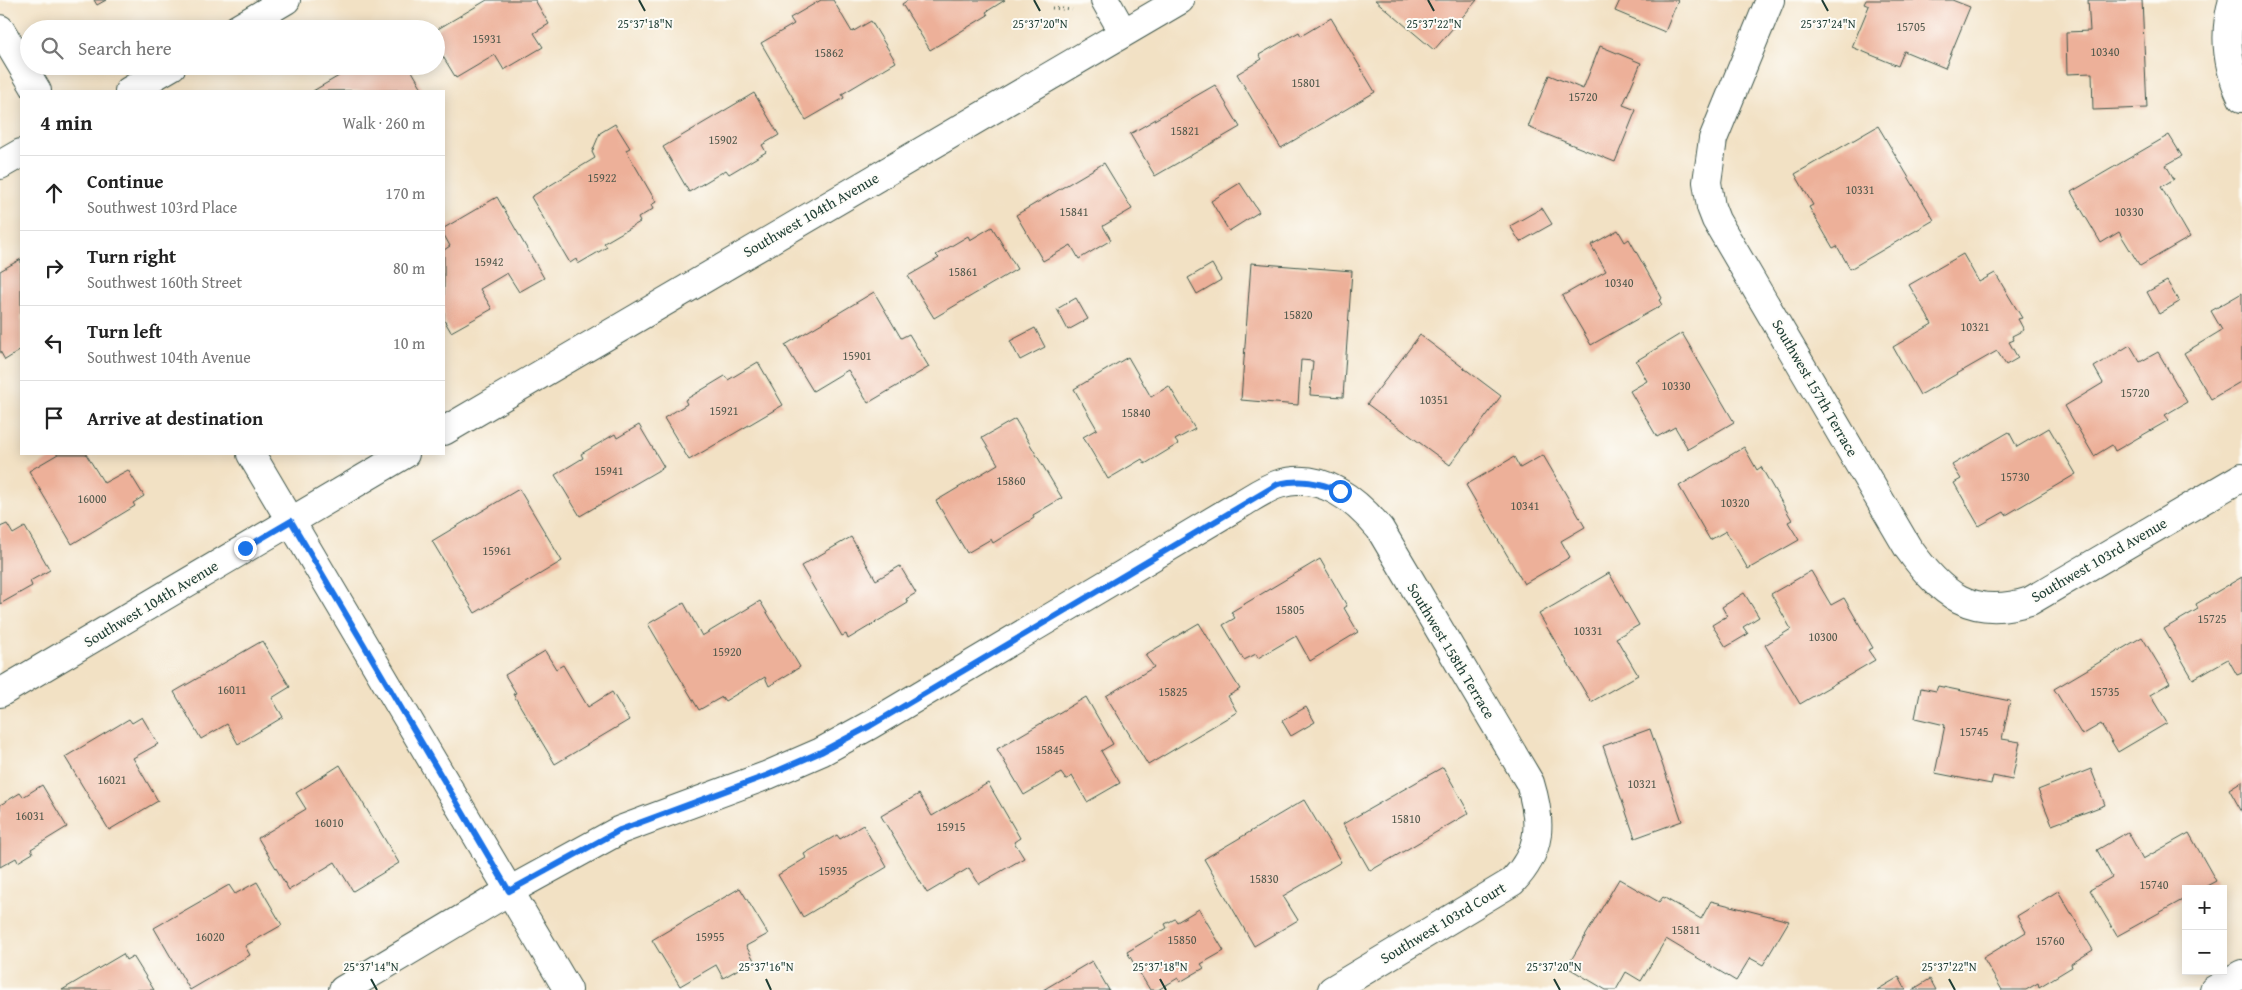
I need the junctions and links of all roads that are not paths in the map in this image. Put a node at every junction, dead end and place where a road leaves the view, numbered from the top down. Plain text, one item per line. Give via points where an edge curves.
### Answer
1 (286, 0) edge
2 (1105, 0) edge
3 (1180, 0) edge
4 (1770, 0) edge
5 (2233, 0) edge
6 (252, 20) edge
7 (0, 30) edge
8 (1123, 32) junction
9 (20, 63) edge
10 (27, 75) edge
11 (157, 75) edge
12 (36, 90) edge
13 (131, 90) edge
14 (2242, 98) edge
15 (20, 154) edge
16 (0, 165) edge
17 (445, 430) edge
18 (252, 455) edge
19 (403, 455) edge
20 (2242, 477) edge
21 (291, 521) junction
22 (1949, 594) joint
23 (0, 693) edge
24 (1537, 840) joint
25 (509, 891) junction
26 (2242, 974) edge
27 (343, 990) edge
28 (568, 990) edge
29 (1332, 990) edge
30 (2214, 990) edge

1 - 6 street
2 - 8 street
3 - 8 street, Southwest 104th Avenue
4 - 22 street, Southwest 157th Terrace via 1716,132 1707,170 1708,194 1716,220 1908,548 1926,573
5 - 14 street via 2228,26 2228,54 2233,78
7 - 9 street
8 - 17 street, Southwest 104th Avenue
10 - 12 street
11 - 13 street
15 - 16 street
18 - 21 street
19 - 21 street, Southwest 104th Avenue
20 - 22 street, Southwest 103rd Avenue via 2030,601 2018,605 1980,607
21 - 23 street, Southwest 104th Avenue
21 - 25 street
24 - 25 street, Southwest 158th Terrace via 1530,783 1385,538 1365,511 1344,494 1325,485 1292,481 1278,484 821,752 627,827
24 - 29 street, Southwest 103rd Court via 1528,863 1512,882
25 - 27 street, Southwest 158th Terrace
25 - 28 street
26 - 30 street

